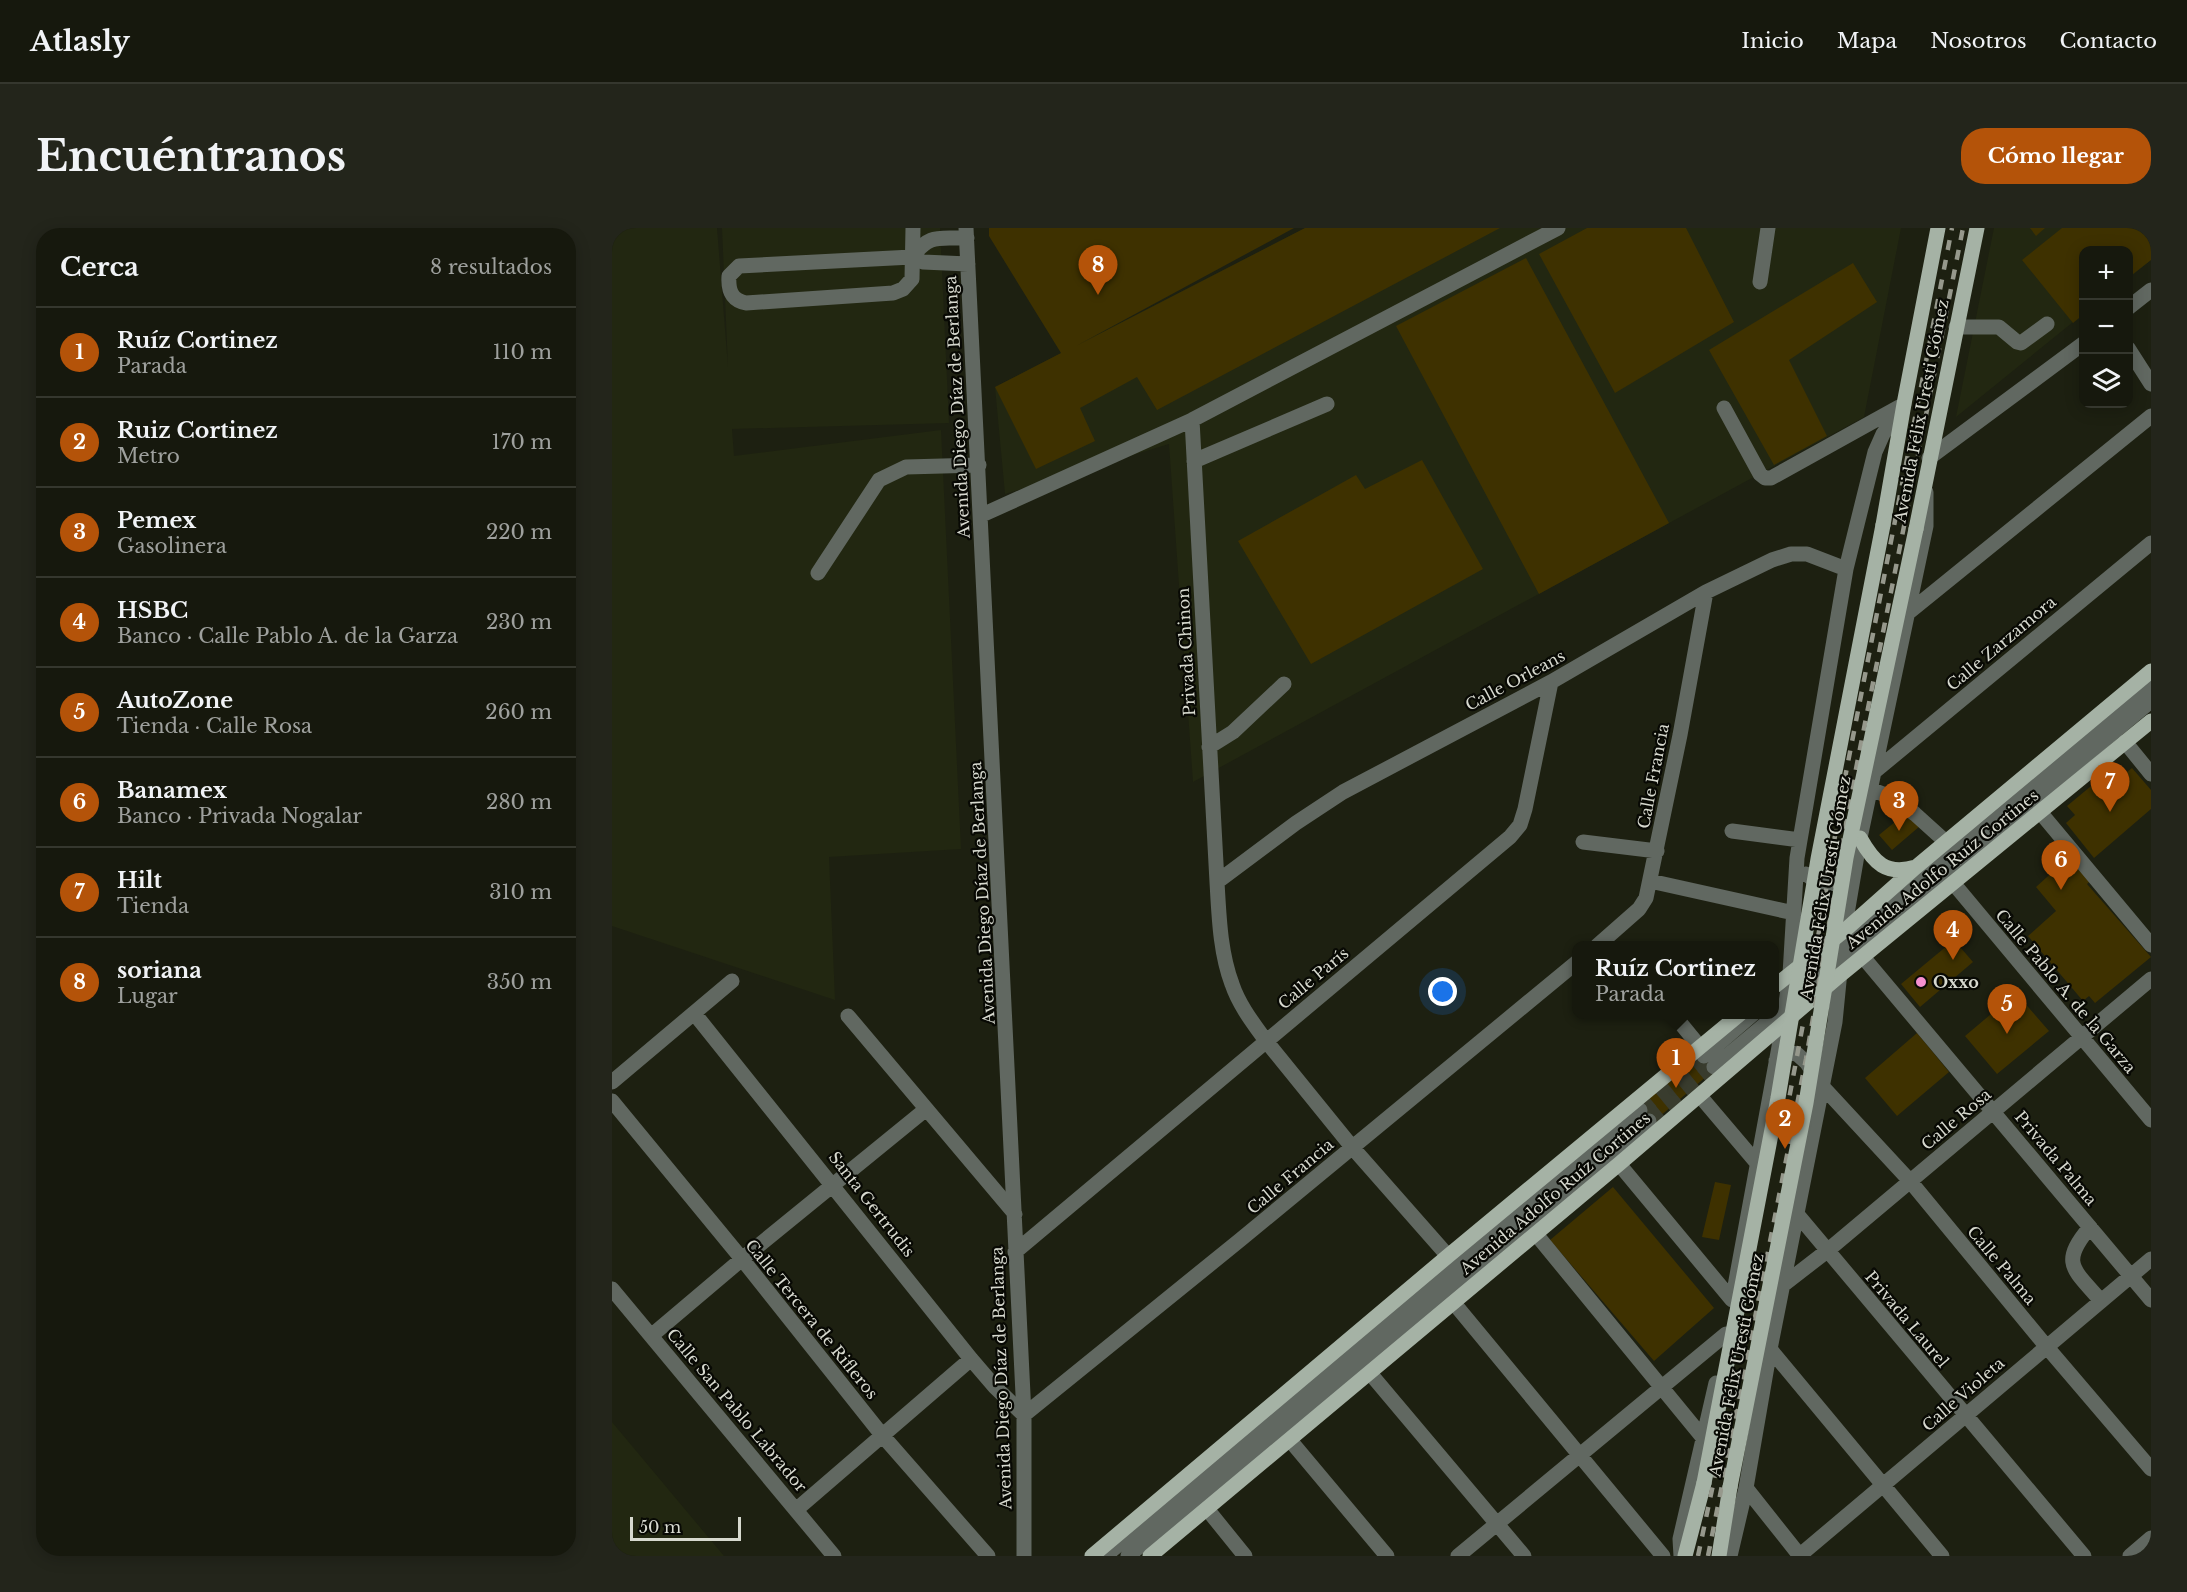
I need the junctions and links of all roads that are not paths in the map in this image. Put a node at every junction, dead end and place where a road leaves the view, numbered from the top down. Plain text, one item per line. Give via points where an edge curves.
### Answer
1 (913, 228) edge
2 (1558, 228) edge
3 (1768, 228) edge
4 (1938, 228) edge
5 (1977, 228) edge
6 (967, 233) edge
7 (912, 258) junction
8 (968, 264) junction
9 (1760, 282) dead end
10 (2151, 290) edge
11 (2133, 304) edge
12 (2047, 324) dead end
13 (1956, 327) junction
14 (2079, 347) edge
15 (2132, 354) edge
16 (2151, 384) edge
17 (1327, 404) dead end
18 (1904, 404) junction
19 (1724, 408) dead end
20 (2151, 416) edge
21 (1192, 420) junction
22 (1929, 458) junction
23 (1194, 461) junction
24 (979, 465) junction
25 (1925, 477) junction
26 (982, 515) junction
27 (2151, 543) edge
28 (1846, 569) junction
29 (818, 573) dead end
30 (1706, 592) junction
31 (1908, 613) junction
32 (2151, 670) edge
33 (1551, 682) junction
34 (1284, 684) dead end
35 (2151, 684) edge
36 (2151, 701) edge
37 (2151, 721) edge
38 (2125, 742) junction
39 (1209, 747) junction
40 (1874, 772) junction
41 (2151, 774) edge
42 (1870, 789) junction
43 (2040, 812) junction
44 (1732, 831) dead end
45 (1860, 838) junction
46 (1800, 840) junction
47 (1582, 842) dead end
48 (1946, 842) junction
49 (1657, 851) junction
50 (1797, 858) junction
51 (1916, 867) junction
52 (1854, 875) junction
53 (1650, 881) junction
54 (1216, 882) junction
55 (1954, 884) junction
56 (1794, 914) junction
57 (1843, 936) junction
58 (1608, 941) edge
59 (2151, 945) edge
60 (1863, 957) junction
61 (1572, 966) edge
62 (1840, 969) junction
63 (2151, 979) edge
64 (732, 981) dead end
65 (1785, 982) edge
66 (1780, 1002) edge
67 (694, 1013) junction
68 (848, 1016) dead end
69 (1676, 1019) edge
70 (1736, 1019) edge
71 (1748, 1019) edge
72 (1757, 1019) edge
73 (1783, 1025) junction
74 (2081, 1037) junction
75 (1266, 1041) junction
76 (1706, 1057) junction
77 (1775, 1063) junction
78 (612, 1082) edge
79 (1822, 1087) junction
80 (1700, 1096) junction
81 (612, 1101) edge
82 (925, 1110) junction
83 (1993, 1112) junction
84 (2151, 1120) edge
85 (1352, 1147) junction
86 (1756, 1162) junction
87 (1618, 1164) junction
88 (1910, 1181) junction
89 (834, 1185) junction
90 (1797, 1214) junction
91 (1015, 1215) junction
92 (2090, 1227) junction
93 (1535, 1233) junction
94 (1827, 1251) junction
95 (1015, 1252) junction
96 (1448, 1256) junction
97 (742, 1259) junction
98 (2151, 1260) edge
99 (2131, 1276) junction
100 (1784, 1285) junction
101 (612, 1288) edge
102 (1732, 1300) junction
103 (2151, 1300) edge
104 (2101, 1301) junction
105 (1453, 1302) junction
106 (1726, 1334) junction
107 (651, 1336) junction
108 (2046, 1346) junction
109 (1770, 1349) junction
110 (971, 1359) junction
111 (1369, 1372) junction
112 (1661, 1386) junction
113 (1024, 1415) junction
114 (1965, 1416) junction
115 (882, 1435) junction
116 (1289, 1439) junction
117 (1704, 1439) junction
118 (1579, 1456) junction
119 (2151, 1469) edge
120 (1883, 1486) junction
121 (1738, 1487) junction
122 (796, 1509) junction
123 (1207, 1509) junction
124 (1498, 1524) junction
125 (2151, 1538) edge
126 (834, 1556) edge
127 (988, 1556) edge
128 (1024, 1556) edge
129 (1092, 1556) edge
130 (1106, 1556) edge
131 (1128, 1556) edge
132 (1150, 1556) edge
133 (1245, 1556) edge
134 (1387, 1556) edge
135 (1458, 1556) edge
136 (1524, 1556) edge
137 (1663, 1556) edge
138 (1683, 1556) edge
139 (1719, 1556) edge
140 (1730, 1556) edge
141 (1799, 1556) edge
142 (1942, 1556) edge
143 (2084, 1556) edge
144 (2130, 1556) edge

1 - 7 street
2 - 21 street
3 - 9 street
4 - 18 main road, Avenida Félix Uresti Gómez
5 - 13 main road, Avenida Félix Uresti Gómez
6 - 7 street via 930,239
6 - 8 street, Avenida Diego Díaz de Berlanga
7 - 7 street via 912,279 893,293 746,303 738,302 730,290 729,276 739,266
7 - 8 street
8 - 24 street, Avenida Diego Díaz de Berlanga
10 - 11 street
12 - 13 street via 2021,343 1999,327
13 - 22 main road, Avenida Félix Uresti Gómez
14 - 22 street
15 - 16 street
17 - 23 street
18 - 19 street via 1771,478 1760,474
18 - 28 street via 1875,452
18 - 138 main road, Avenida Félix Uresti Gómez, bridge via 1818,859 1778,1098 1704,1482
20 - 31 street
21 - 23 street, Privada Chinon
21 - 26 street
22 - 25 main road, Avenida Félix Uresti Gómez
23 - 39 street, Privada Chinon
24 - 26 street, Avenida Diego Díaz de Berlanga
24 - 29 street via 906,468 879,480
25 - 31 street via 1926,526
25 - 121 main road, Avenida Félix Uresti Gómez, bridge via 1846,858
26 - 91 street, Avenida Diego Díaz de Berlanga
27 - 40 street, Calle Zarzamora
28 - 30 street, Calle Orleans via 1807,554 1791,554
28 - 46 street
30 - 33 street, Calle Orleans
30 - 49 street, Calle Francia
31 - 40 street
32 - 48 main road, Avenida Adolfo Ruíz Cortines
33 - 54 street, Calle Orleans via 1343,792
33 - 75 street, Calle París via 1520,825
34 - 39 street via 1233,732
35 - 57 street
36 - 62 street
37 - 38 main road, Avenida Adolfo Ruíz Cortines
38 - 41 street
38 - 43 main road, Avenida Adolfo Ruíz Cortines
39 - 54 street, Privada Chinon
40 - 42 street
42 - 45 street
42 - 48 street via 1896,799
43 - 55 main road, Avenida Adolfo Ruíz Cortines
43 - 59 street
44 - 46 street
45 - 51 main road via 1878,864 1897,871
45 - 52 street
46 - 50 street
47 - 49 street
48 - 51 main road, Avenida Adolfo Ruíz Cortines
49 - 53 street, Calle Francia
50 - 52 street via 1807,875 1816,881 1836,884
50 - 56 street
51 - 57 main road, Avenida Adolfo Ruíz Cortines
52 - 57 street
53 - 56 street
53 - 58 street, Calle Francia via 1639,909
54 - 75 street, Privada Chinon via 1232,986
55 - 60 main road, Avenida Adolfo Ruíz Cortines
55 - 74 street, Calle Pablo A. de la Garza
56 - 65 street
57 - 62 street
57 - 65 main road, Avenida Adolfo Ruíz Cortines
60 - 62 main road, Avenida Adolfo Ruíz Cortines
60 - 83 street, Privada Palma
61 - 85 street, Calle Francia
62 - 66 street
62 - 73 main road, Avenida Adolfo Ruíz Cortines
62 - 79 street via 1835,1022
63 - 74 street, Calle Rosa
64 - 67 street
65 - 66 street
66 - 73 street
67 - 78 street
67 - 89 street, Santa Gertrudis
68 - 82 street
69 - 76 street
70 - 76 main road, Avenida Adolfo Ruíz Cortines
71 - 76 street
72 - 76 street
73 - 77 street
73 - 80 main road, Avenida Adolfo Ruíz Cortines
74 - 83 street, Calle Rosa
74 - 84 street, Calle Pablo A. de la Garza
75 - 85 street, Privada Chinon
75 - 95 street, Calle París
76 - 96 main road, Avenida Adolfo Ruíz Cortines
77 - 79 street, Calle Palma via 1784,1054 1797,1054
77 - 86 street
79 - 88 street, Calle Palma
79 - 90 street
80 - 86 street
80 - 87 main road, Avenida Adolfo Ruíz Cortines
81 - 97 street, Calle Tercera de Rifleros
82 - 89 street
82 - 91 street
83 - 88 street, Calle Rosa
83 - 92 street, Privada Palma
85 - 96 street, Privada Chinon
85 - 113 street, Calle Francia
86 - 102 street
87 - 93 main road, Avenida Adolfo Ruíz Cortines
87 - 102 street
88 - 94 street, Calle Rosa
88 - 108 street, Calle Palma
89 - 97 street
89 - 110 street, Santa Gertrudis
90 - 94 street, Privada Laurel
90 - 100 street
91 - 95 street, Avenida Diego Díaz de Berlanga
92 - 99 street, Privada Palma
92 - 104 street via 2078,1241 2072,1257 2075,1270
93 - 105 main road, Avenida Adolfo Ruíz Cortines
93 - 112 street
94 - 100 street, Calle Rosa
94 - 114 street, Privada Laurel
95 - 113 street, Avenida Diego Díaz de Berlanga
96 - 129 main road, Avenida Adolfo Ruíz Cortines
97 - 107 street
97 - 115 street, Calle Tercera de Rifleros
98 - 99 street, Calle Violeta
99 - 103 street, Privada Palma
99 - 104 street, Calle Violeta
100 - 109 street
101 - 107 street, Calle San Pablo Labrador
102 - 106 street
104 - 108 street, Calle Violeta
105 - 111 main road, Avenida Adolfo Ruíz Cortines
105 - 118 street
106 - 112 street
106 - 117 street
107 - 122 street, Calle San Pablo Labrador
108 - 114 street, Calle Violeta
108 - 119 street, Calle Palma
109 - 120 street
109 - 121 street
110 - 113 street, Santa Gertrudis
110 - 115 street
111 - 116 main road, Avenida Adolfo Ruíz Cortines
111 - 124 street
112 - 117 street
112 - 118 street
113 - 128 street, Avenida Diego Díaz de Berlanga
114 - 120 street, Calle Violeta
114 - 143 street, Privada Laurel
115 - 122 street
115 - 127 street, Calle Tercera de Rifleros
116 - 123 main road, Avenida Adolfo Ruíz Cortines
116 - 134 street
117 - 138 street via 1680,1539
118 - 124 street
118 - 137 street
120 - 141 street, Calle Violeta
120 - 142 street
121 - 139 main road, Avenida Félix Uresti Gómez
121 - 140 street
121 - 141 street
122 - 126 street, Calle San Pablo Labrador
123 - 132 main road, Avenida Adolfo Ruíz Cortines
123 - 133 street
124 - 135 street
124 - 136 street
125 - 144 street
130 - 131 street via 1644,1116

